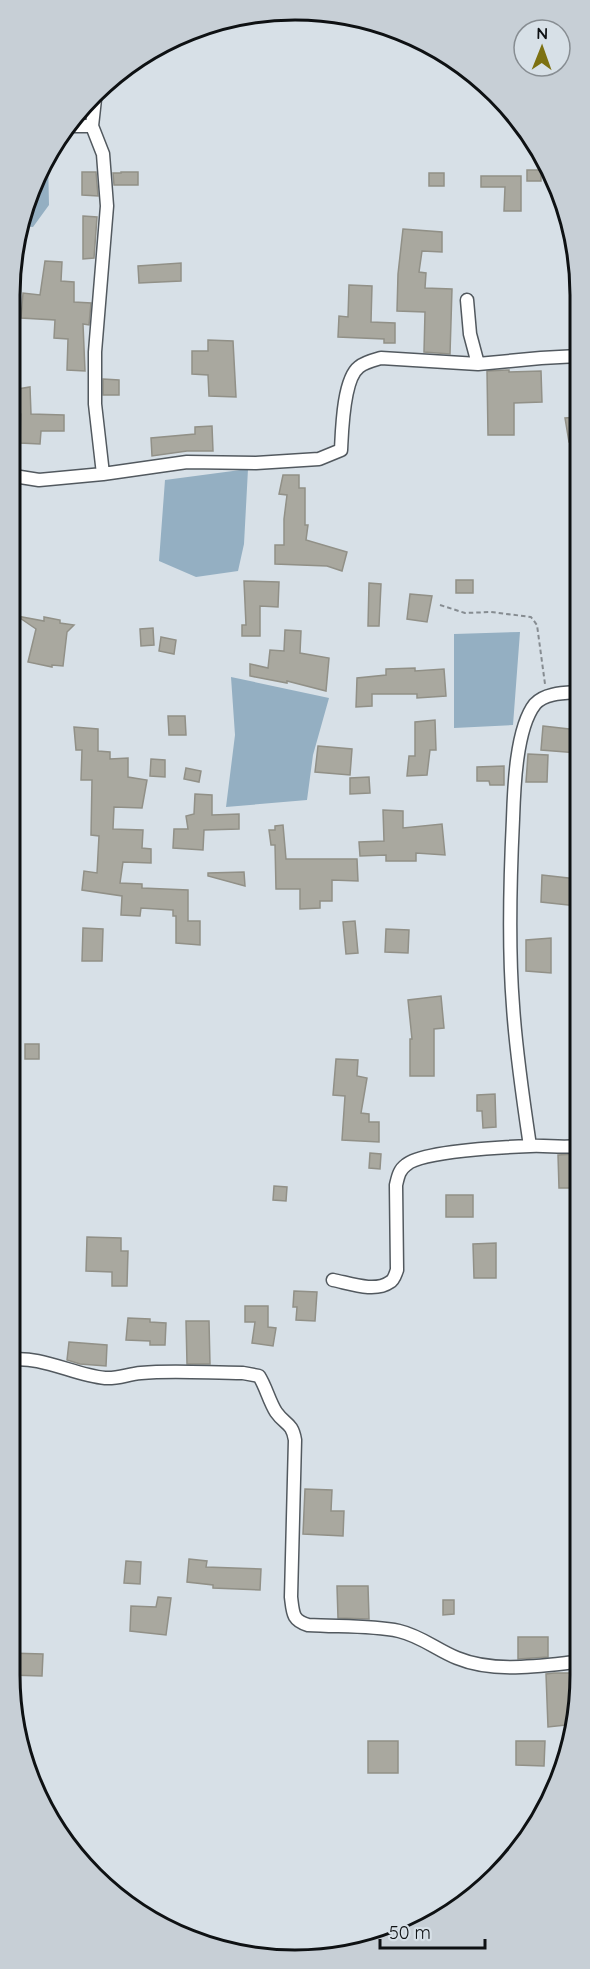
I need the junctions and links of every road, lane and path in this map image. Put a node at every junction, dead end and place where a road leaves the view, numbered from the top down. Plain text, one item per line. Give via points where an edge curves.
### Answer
1 (94, 106) edge
2 (77, 126) edge
3 (92, 126) junction
4 (467, 300) dead end
5 (570, 356) edge
6 (478, 364) junction
7 (102, 474) junction
8 (20, 477) edge
9 (440, 605) dead end
10 (570, 693) edge
11 (547, 696) junction
12 (530, 1146) junction
13 (570, 1146) edge
14 (333, 1280) dead end
15 (20, 1359) edge
16 (570, 1662) edge

1 - 3 street
2 - 3 street
3 - 7 street via 103,154 107,206 95,352
4 - 6 street
5 - 6 street
6 - 7 street via 381,358 359,366 349,386 341,450 319,459 187,462
7 - 8 street via 39,480
9 - 11 path via 465,613 531,617 537,625
10 - 11 street
11 - 12 street via 527,716 515,770 510,875 512,1004
12 - 13 street
12 - 14 street via 416,1158 407,1164 396,1185 397,1270 393,1280 369,1287
15 - 16 street via 104,1378 140,1373 259,1376 276,1412 294,1430 291,1598 293,1615 299,1622 397,1631 417,1636 475,1664

